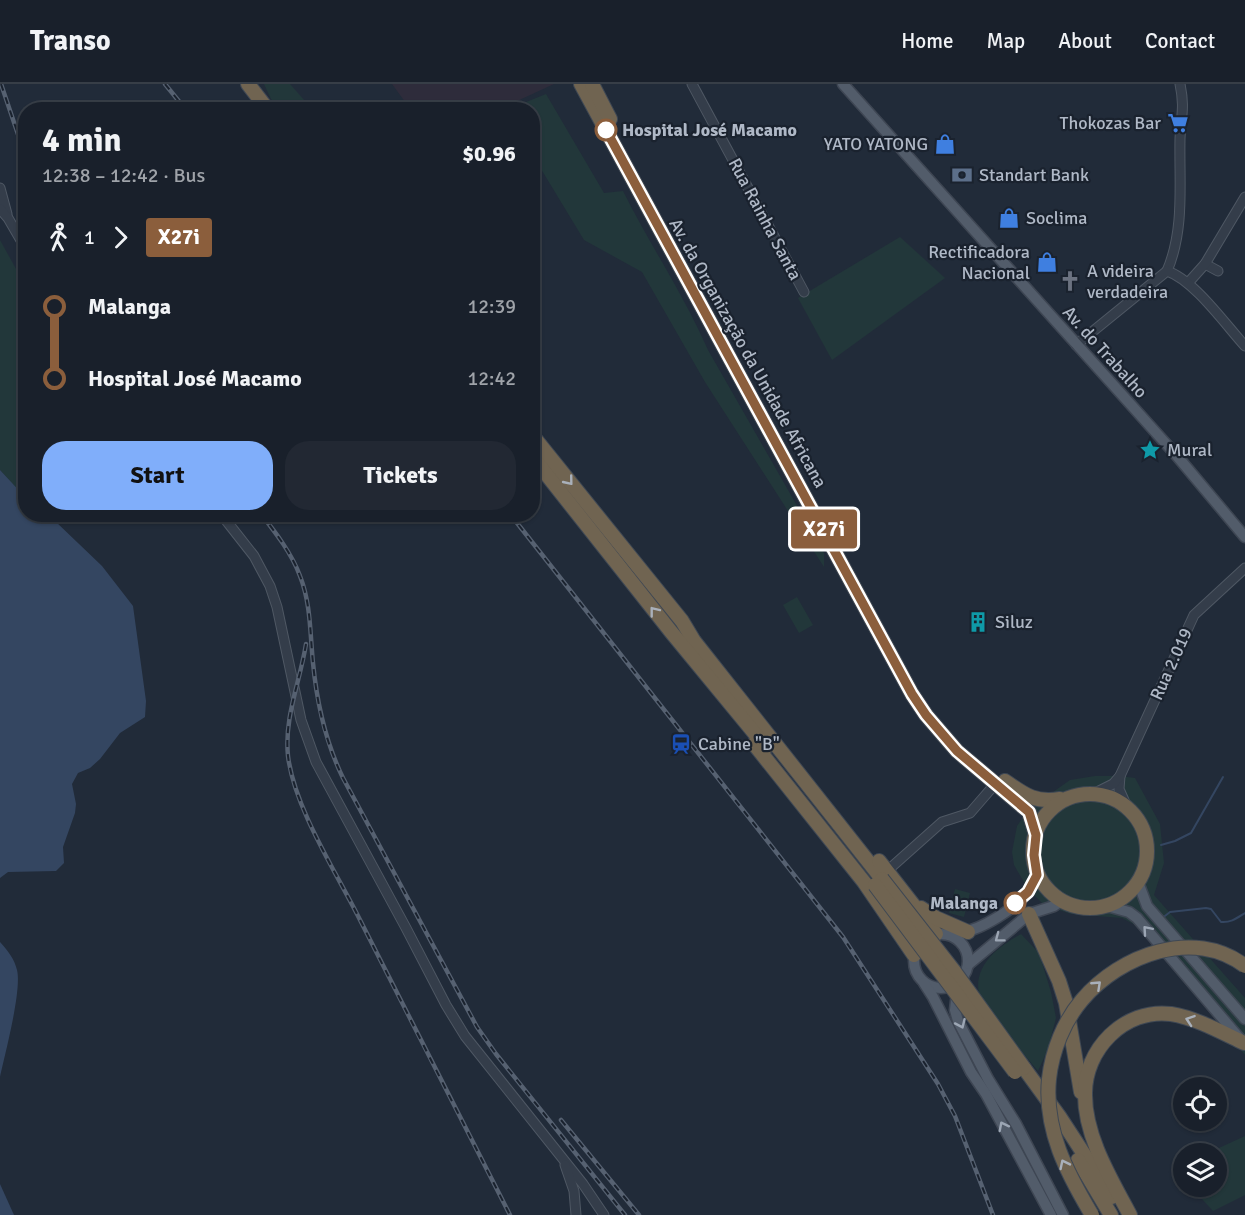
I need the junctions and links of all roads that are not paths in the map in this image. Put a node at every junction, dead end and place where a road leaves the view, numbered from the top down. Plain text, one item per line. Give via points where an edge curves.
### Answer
1 (236, 84) edge
2 (248, 84) edge
3 (581, 84) edge
4 (592, 84) edge
5 (692, 84) edge
6 (843, 84) edge
7 (1180, 84) edge
8 (250, 102) edge
9 (262, 102) edge
10 (0, 188) edge
11 (1245, 197) edge
12 (0, 208) edge
13 (8, 218) junction
14 (18, 235) edge
15 (1205, 264) junction
16 (1167, 271) junction
17 (1218, 271) dead end
18 (1188, 284) junction
19 (804, 292) dead end
20 (1076, 345) junction
21 (1245, 346) edge
22 (540, 445) edge
23 (540, 466) edge
24 (226, 522) edge
25 (1245, 537) edge
26 (1245, 568) edge
27 (672, 633) junction
28 (1120, 776) junction
29 (996, 783) junction
30 (1095, 793) junction
31 (1060, 800) junction
32 (1127, 807) junction
33 (1036, 835) junction
34 (1037, 875) junction
35 (882, 879) junction
36 (1138, 882) junction
37 (912, 901) junction
38 (1061, 901) junction
39 (1107, 906) junction
40 (1029, 914) junction
41 (968, 932) junction
42 (941, 934) junction
43 (914, 955) junction
44 (969, 964) junction
45 (1245, 966) edge
46 (924, 983) junction
47 (958, 983) junction
48 (1245, 1019) edge
49 (1244, 1044) edge
50 (1020, 1071) junction
51 (1086, 1108) junction
52 (562, 1157) junction
53 (576, 1215) edge
54 (604, 1215) edge
55 (1051, 1215) edge
56 (1063, 1215) edge
57 (1092, 1215) edge
58 (1111, 1215) edge
59 (1123, 1215) edge
60 (1130, 1215) edge

1 - 8 highway
2 - 9 highway
3 - 29 highway, Av. da Organização da Unidade Africana via 912,694 957,751
4 - 31 highway, Av. da Organização da Unidade Africana via 916,683 936,713 1001,779 1044,802
5 - 19 street, Rua Rainha Santa
6 - 20 main road, Av. do Trabalho
7 - 16 street via 1184,104 1179,224
10 - 13 street
11 - 15 street
12 - 13 street
13 - 14 street
15 - 17 street
15 - 18 street
16 - 18 street
16 - 20 street
18 - 21 street
20 - 25 main road, Av. do Trabalho
22 -> 35 highway
27 -> 23 highway
24 - 52 street via 254,556 270,586 301,720 325,781 465,1036
26 - 28 street, Rua 2.019 via 1194,615
27 - 35 highway
27 - 43 highway via 717,699 864,882
28 - 30 street
28 - 32 street via 1119,789
29 - 33 highway, Av. da Organização da Unidade Africana via 1029,812
29 - 35 street via 970,813 942,822
30 - 31 highway via 1074,794
30 - 32 highway via 1112,797
31 - 33 highway via 1048,811
32 - 36 highway via 1145,832 1146,858
33 - 34 highway
34 - 38 highway
34 - 41 main road via 1023,897 995,919
35 - 37 highway
35 - 50 highway, bridge
36 - 39 highway
36 - 48 main road via 1147,906
37 - 41 highway via 930,915
37 - 42 highway
38 - 39 highway via 1085,909
38 - 40 main road
49 -> 39 main road via 1137,918
40 -> 44 main road
40 - 51 highway via 1066,1003
41 - 42 main road
42 - 43 main road via 920,943
42 - 44 main road via 963,944
43 - 46 main road via 914,967
44 - 47 main road
57 -> 45 highway, bridge via 1060,1155 1049,1114 1052,1061 1072,1014 1099,983 1117,970 1173,948 1210,950
46 - 47 main road via 941,989
55 -> 46 main road
47 -> 56 main road via 958,1021
49 -> 51 highway via 1182,1017 1169,1014 1138,1018 1115,1031 1098,1048 1088,1070
50 - 58 highway
50 - 59 highway via 1066,1126
51 - 60 highway via 1096,1145
52 - 53 street via 574,1191
52 - 54 street

